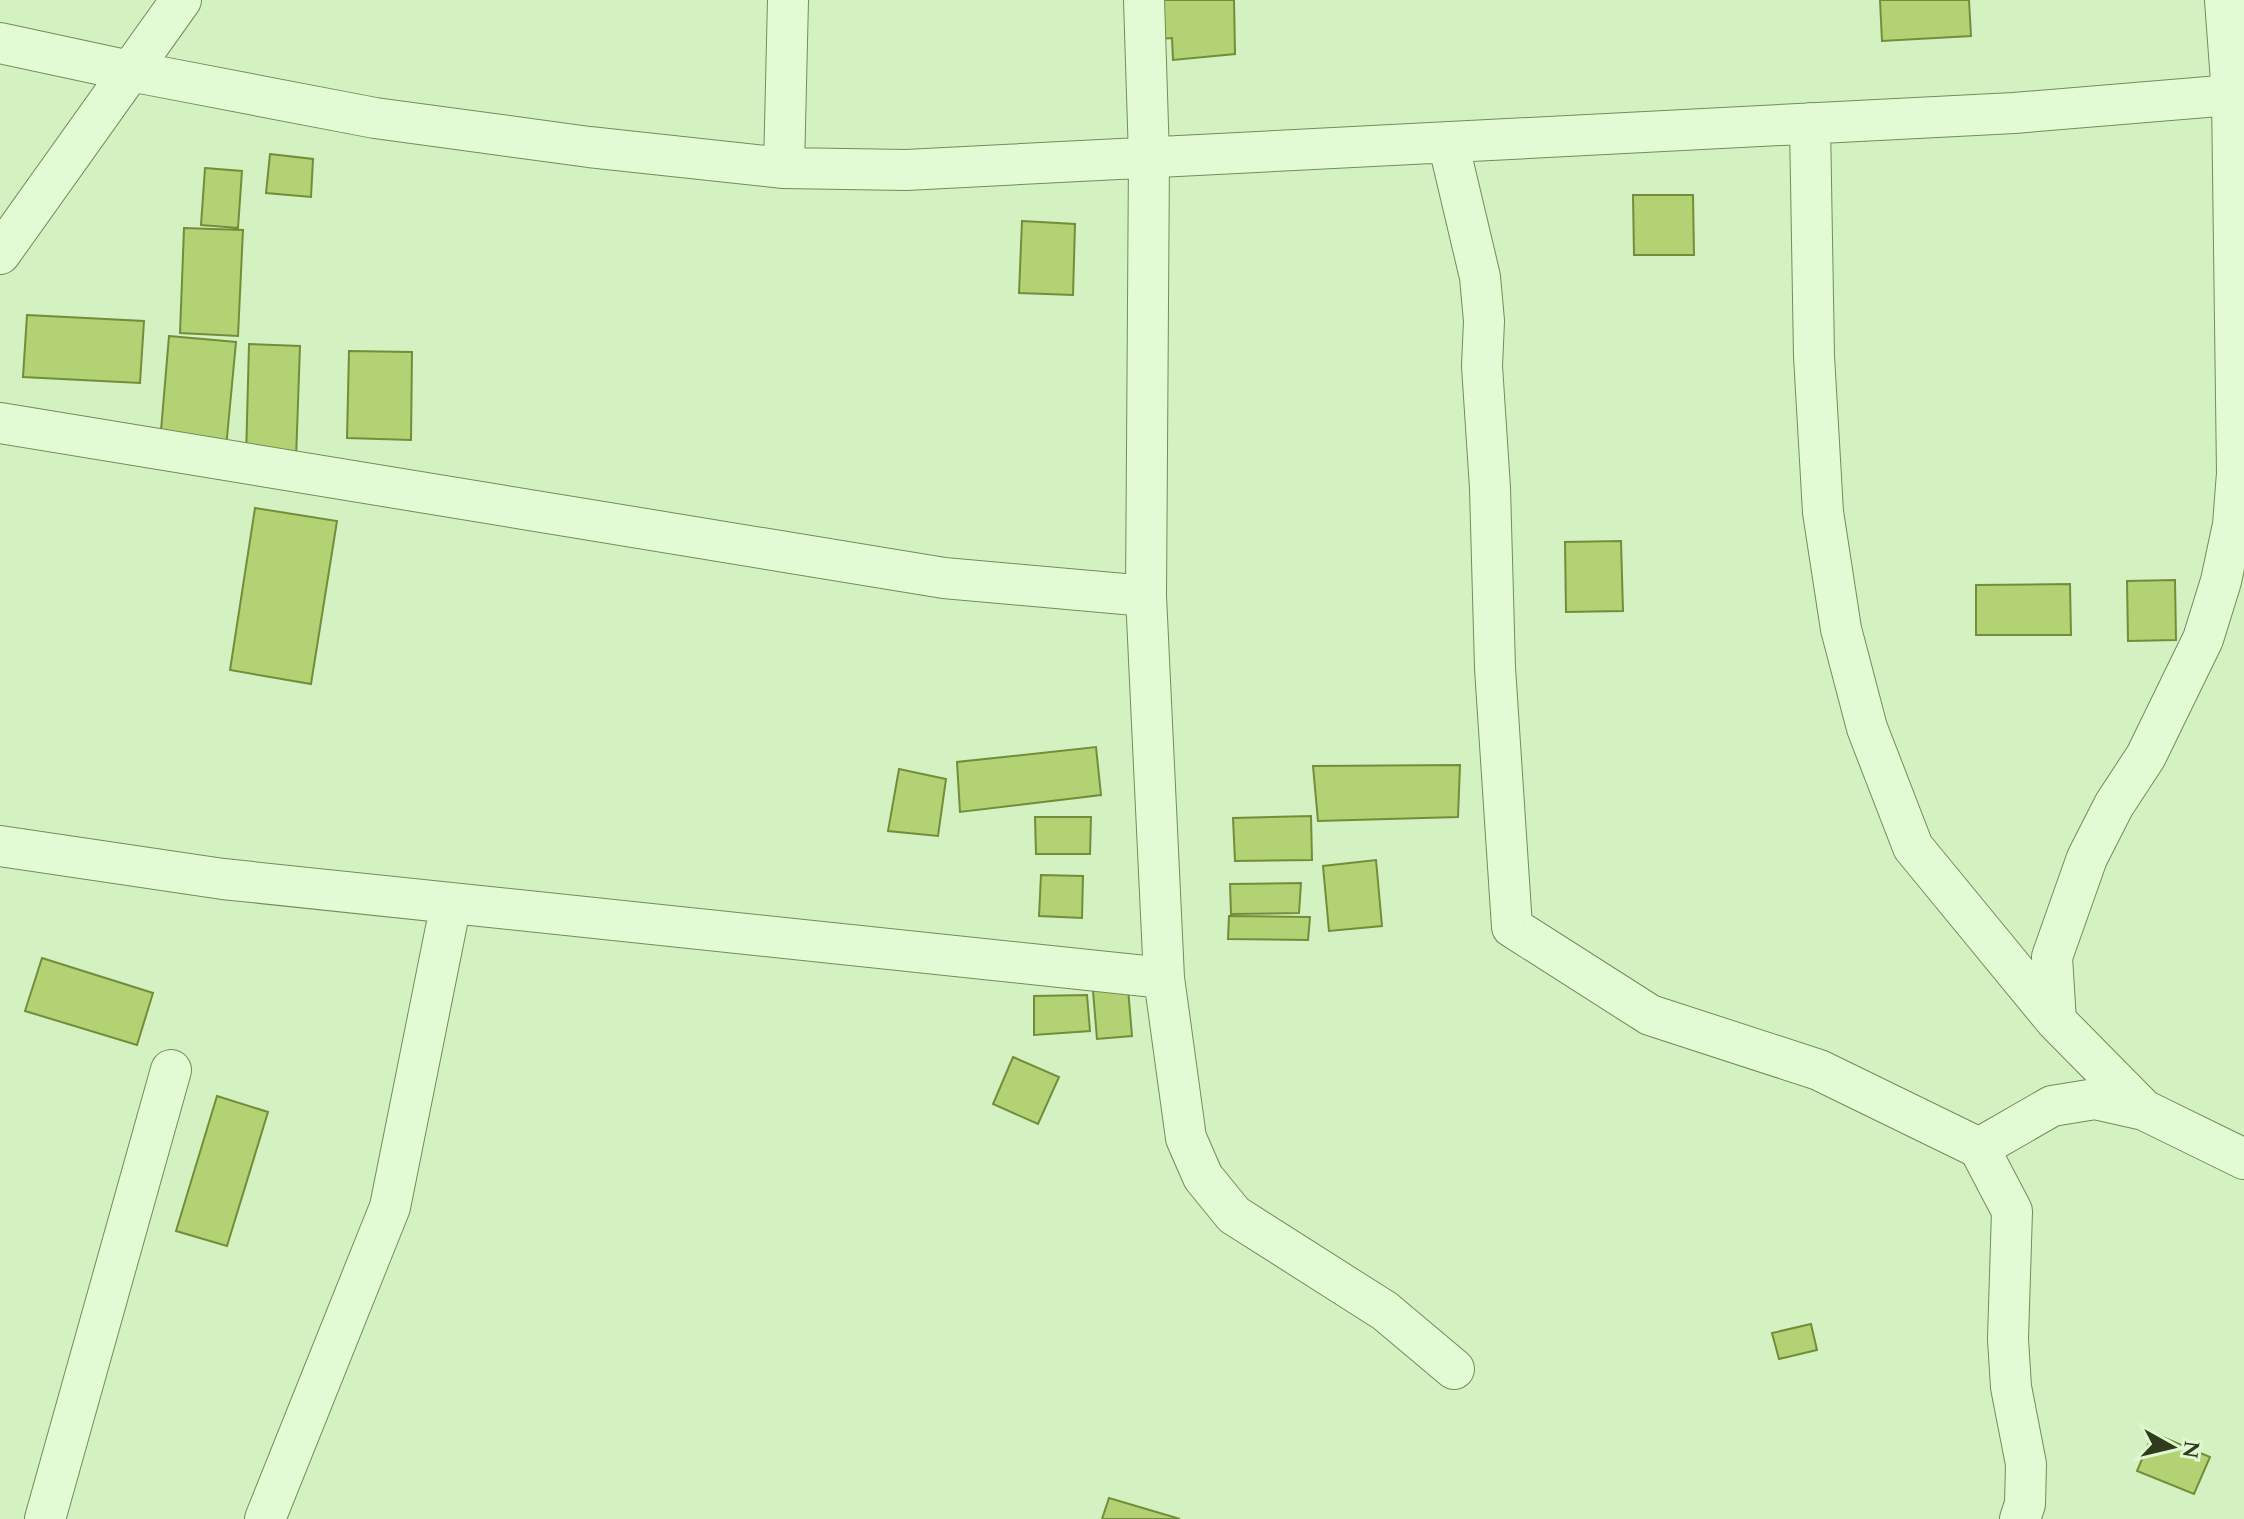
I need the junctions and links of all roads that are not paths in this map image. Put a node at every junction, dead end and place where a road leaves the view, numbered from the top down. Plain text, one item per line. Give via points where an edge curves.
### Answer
1 (181, 0) edge
2 (788, 0) edge
3 (1144, 0) edge
4 (2225, 0) edge
5 (0, 43) edge
6 (130, 71) junction
7 (2238, 95) edge
8 (1810, 123) junction
9 (1448, 142) junction
10 (1149, 157) junction
11 (784, 168) junction
12 (0, 254) edge
13 (0, 423) edge
14 (1146, 596) junction
15 (0, 846) edge
16 (451, 903) junction
17 (1164, 978) junction
18 (2060, 1025) junction
19 (171, 1070) dead end
20 (2052, 1106) junction
21 (2144, 1110) junction
22 (1979, 1148) junction
23 (2244, 1159) edge
24 (1454, 1369) dead end
25 (45, 1519) edge
26 (265, 1519) edge
27 (2020, 1519) edge

1 - 6 street
2 - 11 street
3 - 10 street
4 - 7 street
5 - 6 street
6 - 11 street via 375,118
6 - 12 street
7 - 8 street
7 - 18 street via 2233,525 2203,639 2146,756 2087,858 2052,957
8 - 9 street
8 - 18 street via 1823,512 1841,629 1867,728 1913,847
9 - 10 street
9 - 22 street via 1480,277 1484,321 1495,668 1512,927 1650,1015 1819,1070
10 - 11 street via 906,170
10 - 14 street
13 - 14 street via 944,578
14 - 17 street
15 - 16 street via 223,879
16 - 17 street
16 - 26 street via 390,1207
17 - 24 street via 1186,1138 1203,1177 1234,1215 1385,1311
18 - 20 street via 2066,1073
18 - 21 street
19 - 25 street
20 - 21 street via 2095,1099
20 - 22 street
21 - 23 street
22 - 27 street via 2012,1211 2008,1339 2026,1464

